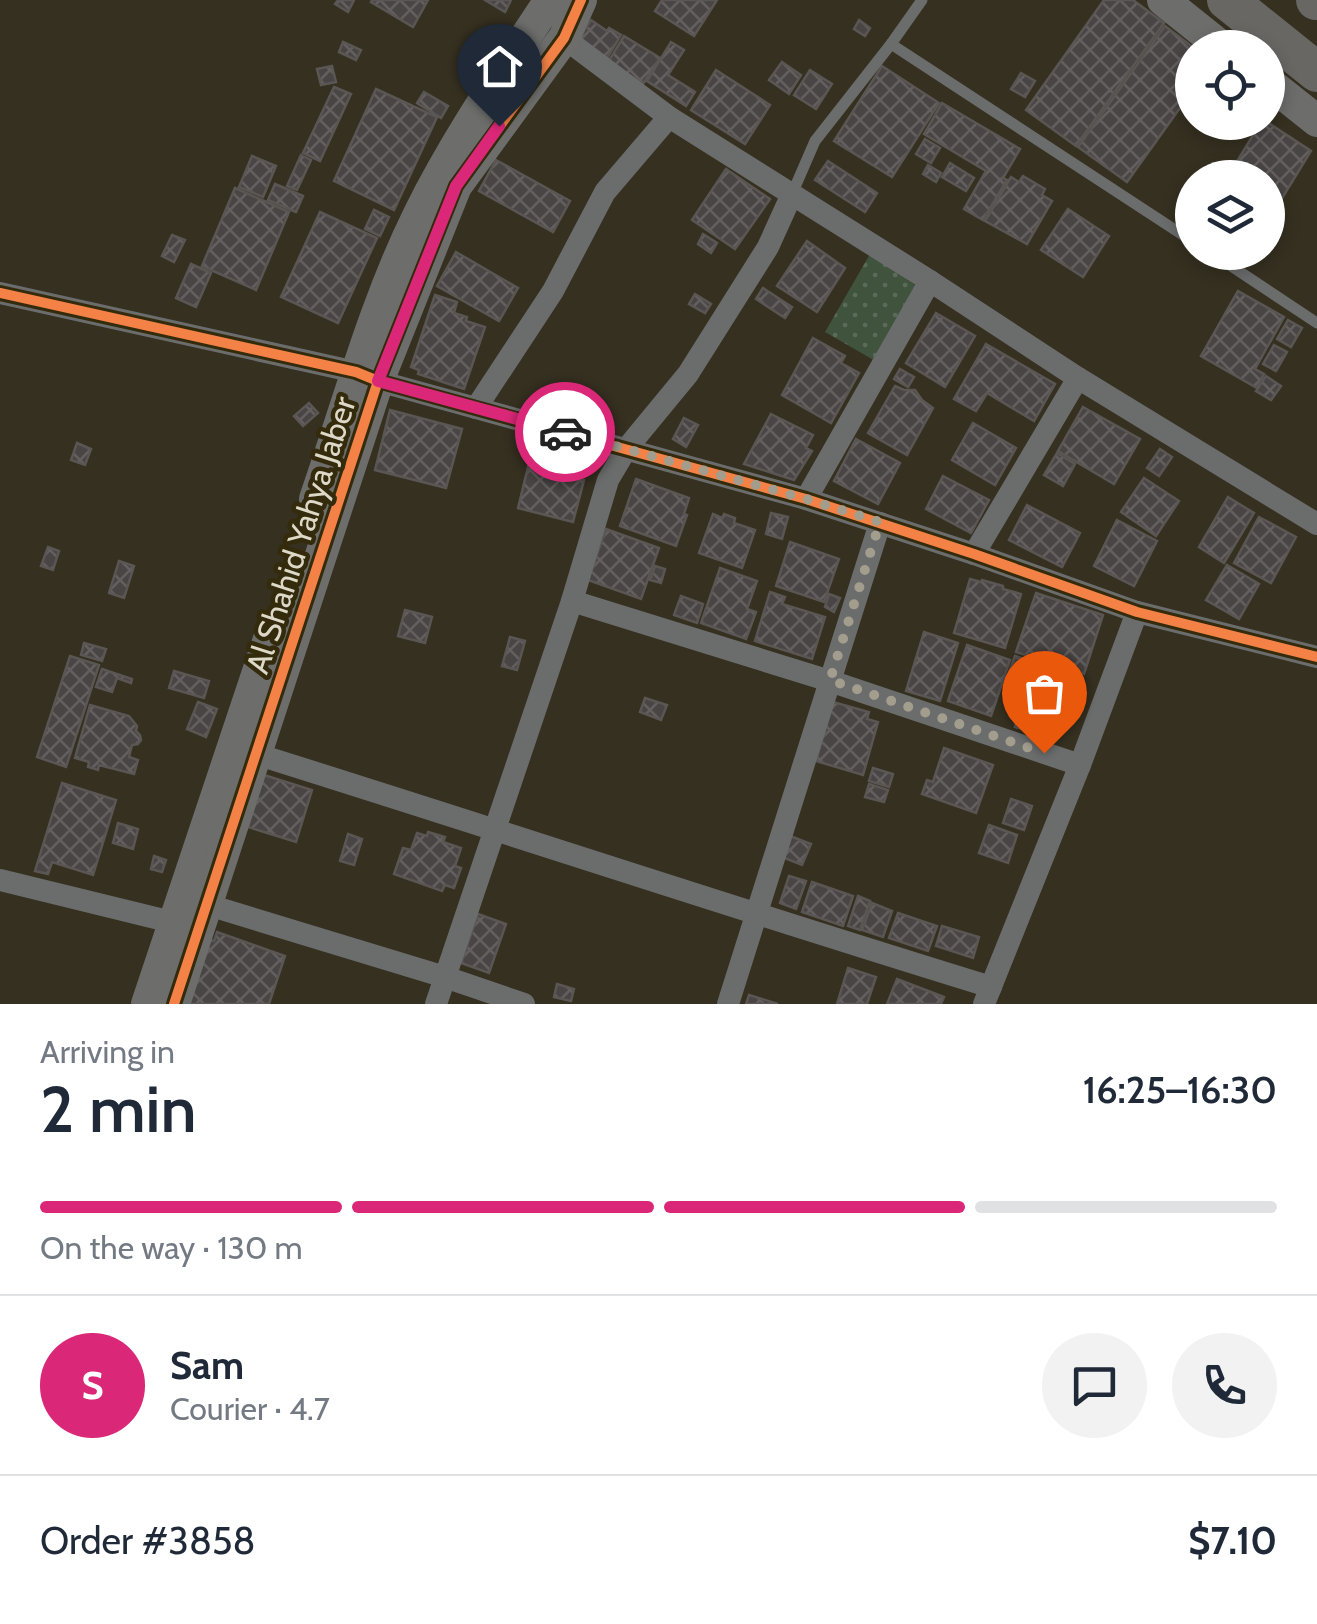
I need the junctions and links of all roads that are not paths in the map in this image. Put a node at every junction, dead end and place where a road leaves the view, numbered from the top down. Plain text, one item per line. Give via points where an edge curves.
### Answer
1 (550, 0) edge
2 (561, 0) edge
3 (581, 0) edge
4 (922, 0) edge
5 (1163, 0) edge
6 (1227, 0) edge
7 (1201, 30) edge
8 (564, 38) junction
9 (891, 44) junction
10 (1312, 61) edge
11 (1285, 96) edge
12 (668, 117) junction
13 (1317, 121) edge
14 (792, 194) junction
15 (1175, 230) edge
16 (1237, 270) edge
17 (930, 281) junction
18 (0, 293) edge
19 (1317, 323) edge
20 (367, 377) junction
21 (1078, 378) junction
22 (476, 408) junction
23 (627, 448) junction
24 (806, 499) junction
25 (880, 522) junction
26 (1317, 524) edge
27 (974, 554) junction
28 (572, 600) junction
29 (1136, 612) junction
30 (1317, 657) edge
31 (830, 680) junction
32 (256, 754) junction
33 (1080, 765) junction
34 (494, 829) junction
35 (0, 880) edge
36 (756, 915) junction
37 (192, 918) junction
38 (446, 977) junction
39 (988, 996) edge
40 (147, 1004) edge
41 (174, 1004) edge
42 (436, 1004) edge
43 (524, 1004) edge
44 (728, 1004) edge

1 - 20 street, Al Shahid Yahya Jaber via 419,214 389,280
2 - 8 street
3 - 8 street, Al Shahid Yahya Jaber
4 - 9 lane
5 - 7 street
6 - 10 highway
8 - 12 street
8 - 20 street, Al Shahid Yahya Jaber via 456,186
9 - 14 lane via 814,141
9 - 15 lane
11 - 13 street
12 - 14 street
12 - 22 street via 605,192 553,291
14 - 17 street
14 - 23 street via 768,247 688,374
16 - 19 lane
17 - 21 street
17 - 24 street
18 - 20 street
20 - 22 street
20 - 32 street, Al Shahid Yahya Jaber
20 - 37 street, Al Shahid Yahya Jaber
21 - 26 street
21 - 27 street
22 - 23 street
23 - 24 street
23 - 28 street via 608,480
24 - 25 street
25 - 27 street
25 - 31 street
27 - 29 street
28 - 31 street
28 - 34 street
29 - 30 street
29 - 33 street
31 - 33 street
31 - 36 street
32 - 34 street
32 - 37 street, Al Shahid Yahya Jaber
33 - 39 street
34 - 36 street
34 - 38 street
35 - 37 street
36 - 39 street
36 - 44 street
37 - 38 street
37 - 40 street, Al Shahid Yahya Jaber
37 - 41 street, Al Shahid Yahya Jaber
38 - 42 street
38 - 43 street

